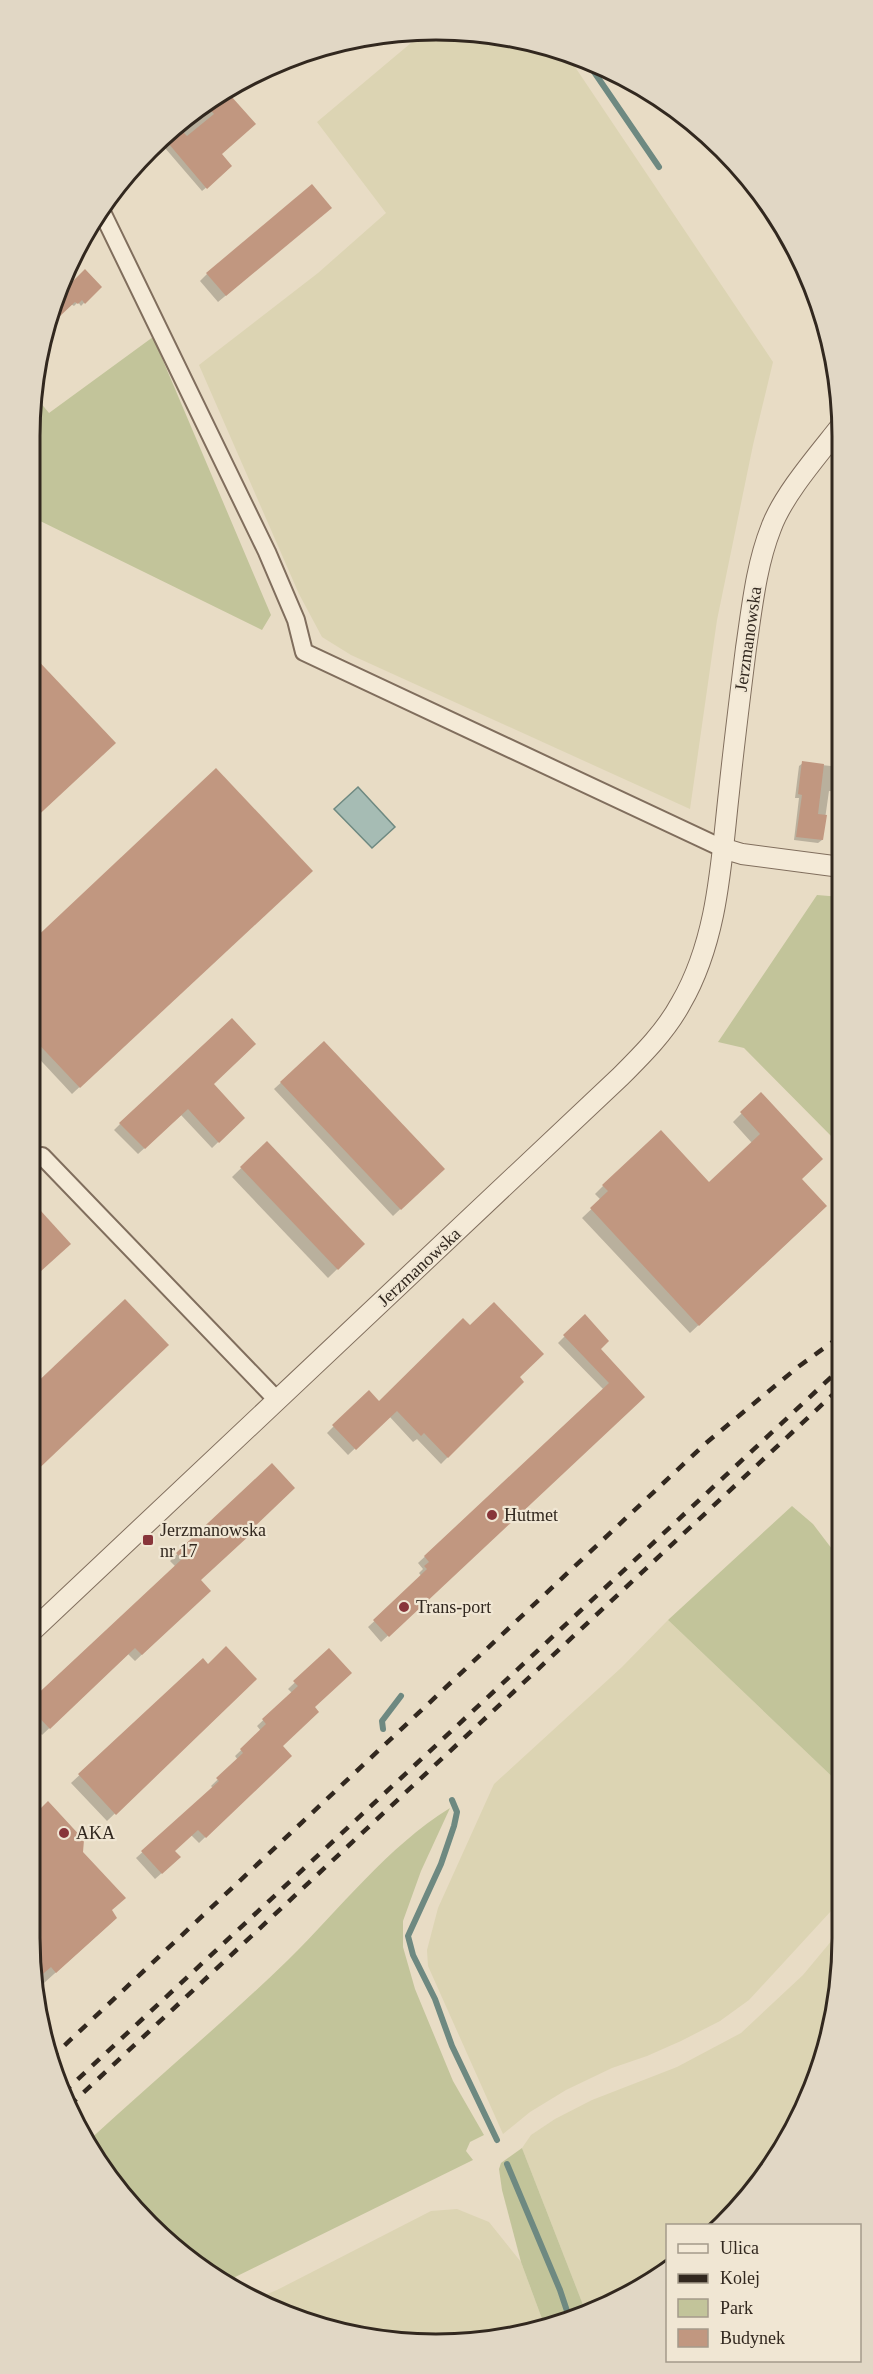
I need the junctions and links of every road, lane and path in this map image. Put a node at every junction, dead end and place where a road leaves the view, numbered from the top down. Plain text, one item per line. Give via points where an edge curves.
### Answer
1 (105, 219) edge
2 (832, 444) edge
3 (722, 848) junction
4 (832, 866) edge
5 (42, 1155) dead end
6 (277, 1400) junction
7 (40, 1624) edge

1 - 3 street via 267,552 296,620 304,652
2 - 3 street, Jerzmanowska via 784,504 771,526 761,558
3 - 4 street
3 - 6 street, Jerzmanowska via 711,926 698,966 681,1003 645,1053
5 - 6 street
6 - 7 street, Jerzmanowska

